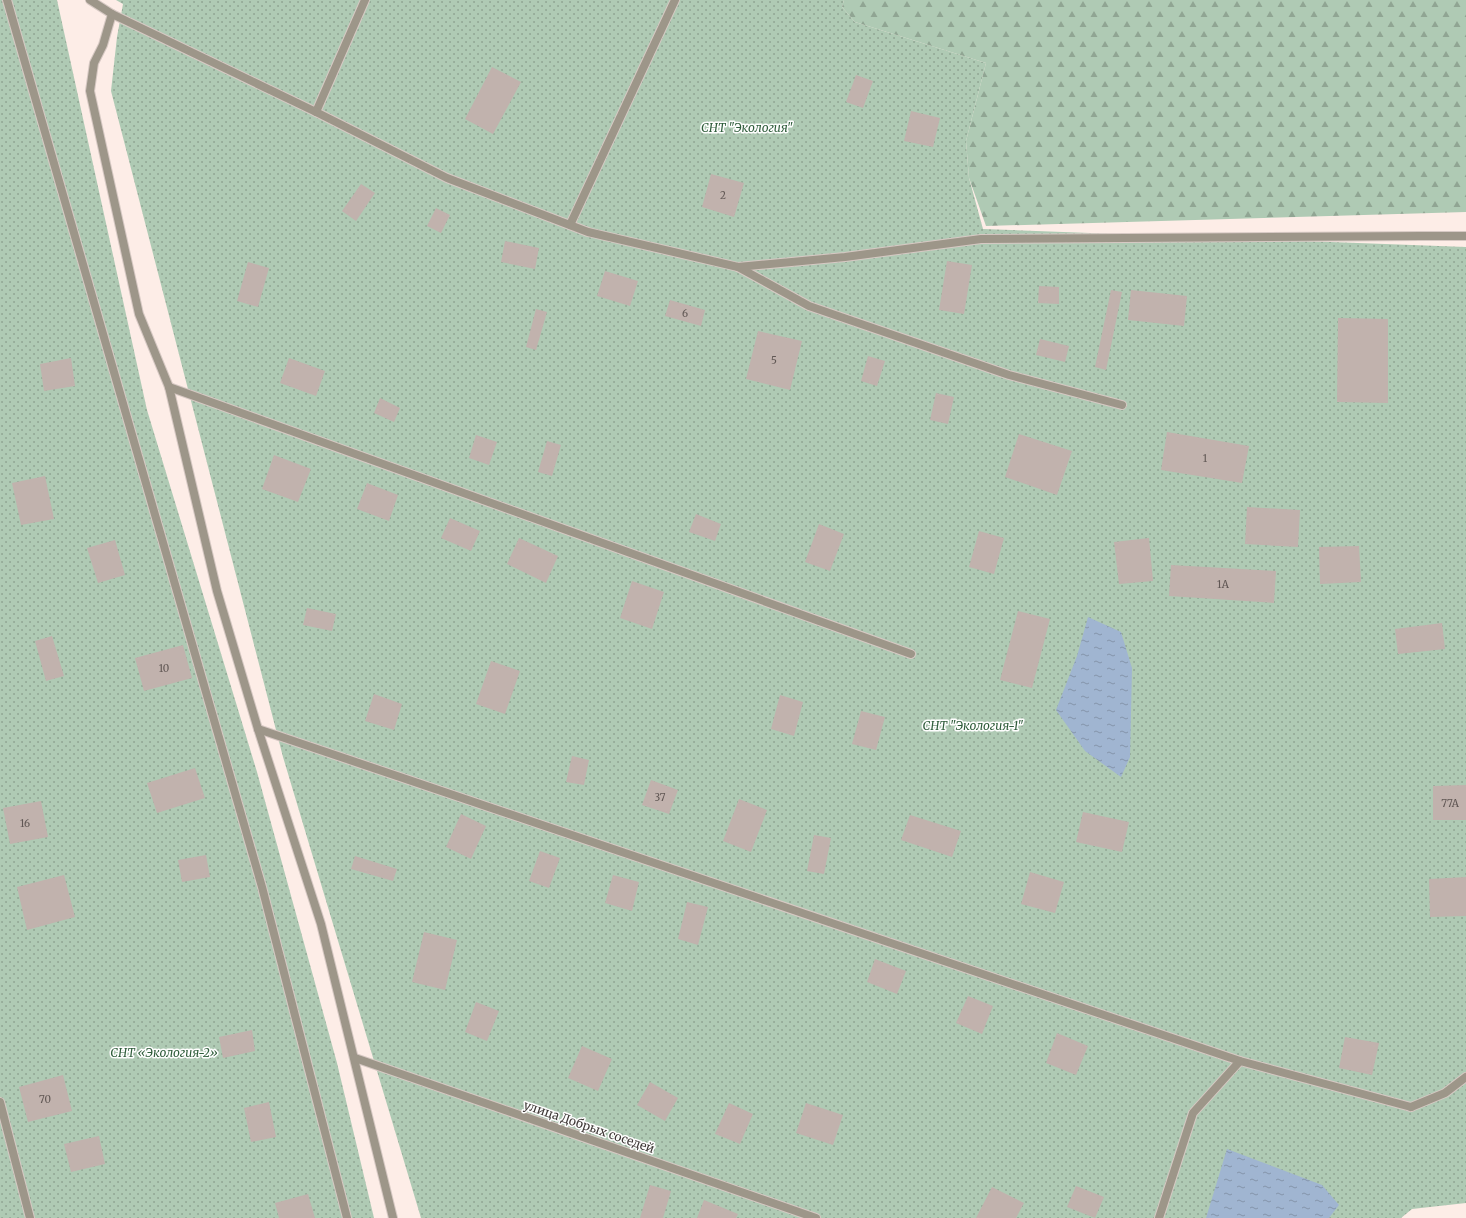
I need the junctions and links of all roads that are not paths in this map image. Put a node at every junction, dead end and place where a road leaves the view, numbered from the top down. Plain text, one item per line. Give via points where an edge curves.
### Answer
1 (7, 0) edge
2 (90, 0) edge
3 (365, 0) edge
4 (675, 0) edge
5 (112, 14) junction
6 (316, 112) junction
7 (570, 225) junction
8 (1466, 236) edge
9 (738, 267) junction
10 (169, 387) junction
11 (1122, 405) dead end
12 (911, 654) dead end
13 (258, 729) junction
14 (355, 1058) junction
15 (1240, 1061) junction
16 (1466, 1077) edge
17 (0, 1102) edge
18 (30, 1218) edge
19 (347, 1218) edge
20 (392, 1218) edge
21 (816, 1218) edge
22 (1159, 1218) edge

1 - 19 street via 262,887
2 - 5 street
3 - 6 street
4 - 7 street
5 - 6 street
5 - 10 street via 103,45 94,63 90,91 139,314
6 - 7 street via 447,178
7 - 9 street via 588,232
8 - 9 street via 981,239 845,257
9 - 11 street via 809,306 1009,375
10 - 12 street
10 - 13 street via 217,590
13 - 14 street via 321,924
13 - 15 street
14 - 20 street
14 - 21 street, улица Добрых соседей
15 - 16 street via 1411,1107 1445,1093
15 - 22 street via 1193,1113
17 - 18 street

